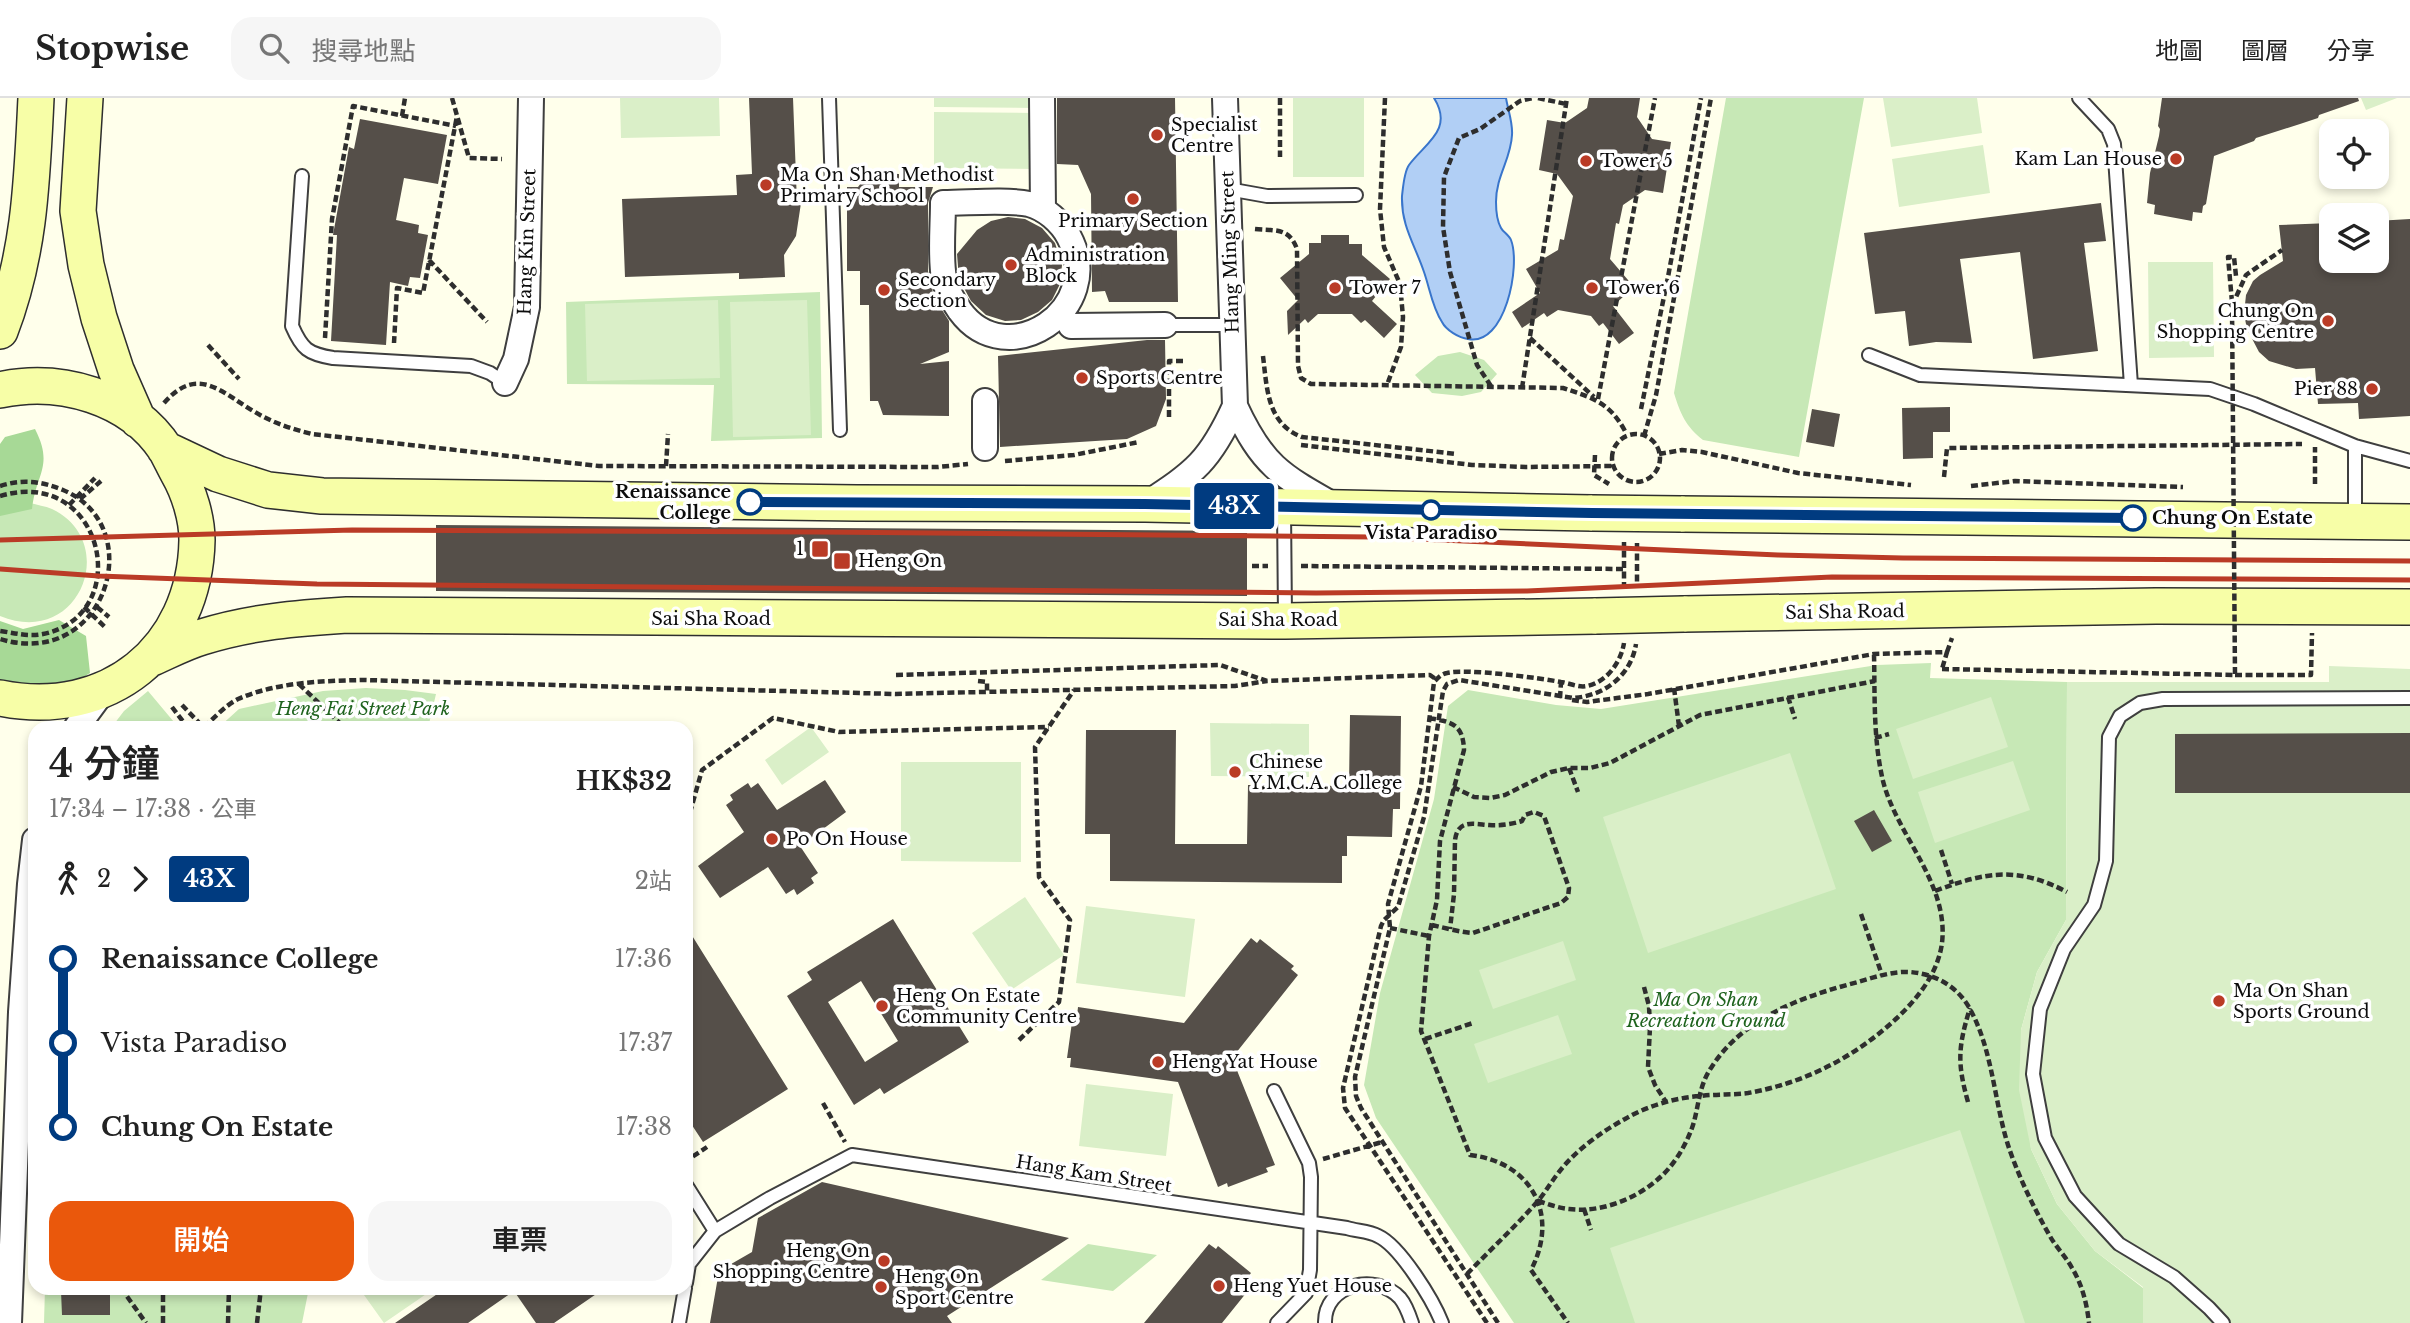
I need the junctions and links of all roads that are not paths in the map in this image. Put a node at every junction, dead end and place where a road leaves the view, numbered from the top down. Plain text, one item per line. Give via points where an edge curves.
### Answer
1 (36, 98) edge
2 (85, 98) edge
3 (531, 98) edge
4 (829, 98) edge
5 (1042, 98) edge
6 (1225, 98) edge
7 (2079, 98) edge
8 (302, 176) dead end
9 (1228, 189) junction
10 (1356, 195) dead end
11 (30, 201) junction
12 (1043, 211) junction
13 (0, 261) edge
14 (1165, 325) joint
15 (1232, 325) junction
16 (1071, 326) dead end
17 (0, 331) edge
18 (1869, 355) dead end
19 (505, 383) joint
20 (2131, 385) junction
21 (0, 390) edge
22 (985, 401) dead end
23 (1234, 406) junction
24 (151, 412) junction
25 (840, 430) dead end
26 (2355, 446) junction
27 (165, 449) junction
28 (986, 458) road end
29 (2410, 461) edge
30 (1145, 504) junction
31 (1284, 507) junction
32 (1340, 508) junction
33 (2355, 521) junction
34 (2410, 522) edge
35 (2410, 607) edge
36 (1285, 621) junction
37 (152, 658) junction
38 (104, 690) junction
39 (0, 698) edge
40 (2410, 698) edge
41 (81, 721) edge
42 (28, 912) edge
43 (1274, 1091) dead end
44 (693, 1196) edge
45 (1310, 1224) junction
46 (715, 1231) junction
47 (693, 1260) edge
48 (684, 1295) edge
49 (9, 1323) edge
50 (679, 1323) edge
51 (1277, 1323) edge
52 (1325, 1323) edge
53 (1412, 1323) edge
54 (1442, 1323) edge
55 (2222, 1323) edge

1 - 11 main road
2 - 24 main road via 78,211 86,265 111,357
3 - 19 street, Hang Kin Street via 527,307 516,359
4 - 25 lane
5 - 12 street
6 - 9 street, Hang Ming Street
7 - 20 lane via 2108,129 2114,144
8 - 19 lane via 292,326 300,344 315,355 333,358 471,366
9 - 10 lane via 1266,196
9 - 15 street, Hang Ming Street
11 - 13 main road
11 - 17 main road via 25,244
12 - 12 street via 1065,229 1075,248 1079,270 1075,292 1064,311 1048,326 1028,334 1000,335 975,326 951,299 943,278 943,203 1029,204
14 - 15 lane
14 - 16 street
15 - 23 street, Hang Ming Street
18 - 20 lane via 1920,375
20 - 26 lane via 2210,389
21 - 24 main road via 50,386
22 - 28 street
23 - 30 street, Hang Ming Street via 1201,463
23 - 32 street, Hang Ming Street via 1268,462
24 - 27 main road
26 - 29 lane
26 - 33 lane
27 - 30 main road via 218,474 268,490 322,496
27 - 37 main road via 188,491 197,538 192,585 182,613
30 - 31 main road
31 - 32 main road
31 - 36 lane
32 - 33 main road, bridge
33 - 34 main road
35 - 36 main road, Sai Sha Road, bridge via 2156,606
36 - 37 main road, Sai Sha Road via 347,615 248,624
37 - 38 main road
38 - 39 main road via 55,703
38 - 41 street
40 - 55 lane via 2163,699 2140,702 2120,716 2109,737 2106,861 2094,905 2064,949 2040,1009 2034,1074 2045,1138 2075,1196 2119,1244 2174,1278
42 - 49 street
43 - 45 lane via 1309,1163
44 - 46 lane
45 - 46 lane, Hang Kam Street via 852,1155
45 - 51 lane via 1306,1293
45 - 54 lane, Hang Kam Street via 1379,1236 1414,1273
46 - 47 lane
48 - 50 lane
52 - 53 lane via 1336,1295 1368,1283 1399,1297

